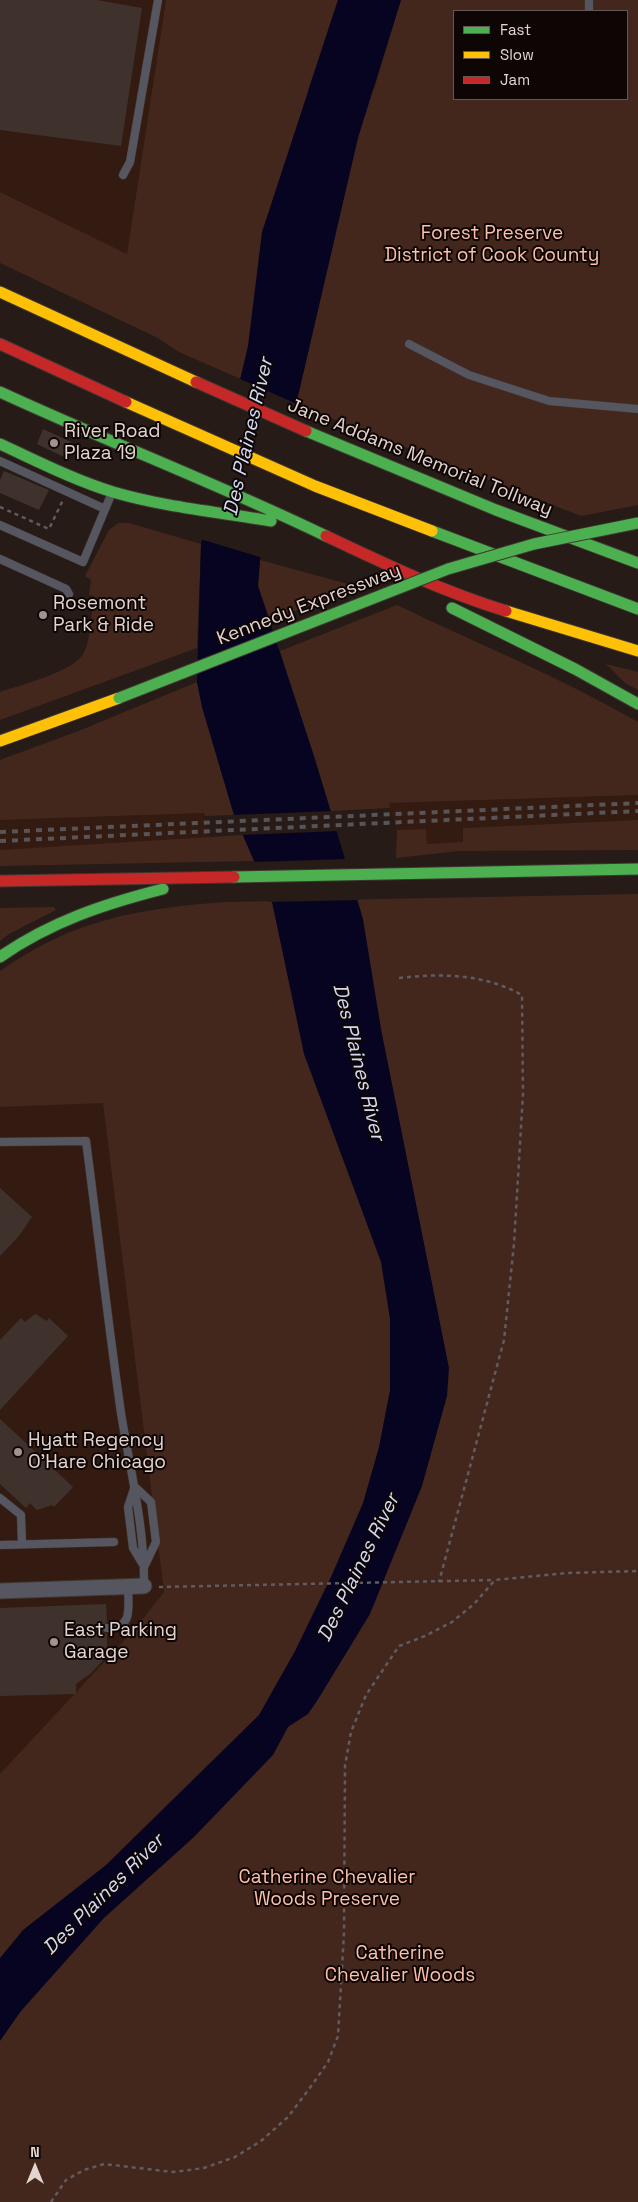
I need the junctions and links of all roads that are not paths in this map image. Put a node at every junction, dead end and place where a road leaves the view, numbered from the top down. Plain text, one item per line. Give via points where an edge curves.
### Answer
1 (158, 0) edge
2 (123, 175) dead end
3 (0, 292) edge
4 (0, 344) edge
5 (409, 344) dead end
6 (0, 379) edge
7 (0, 392) edge
8 (638, 409) edge
9 (0, 444) edge
10 (130, 448) junction
11 (0, 461) edge
12 (112, 491) junction
13 (105, 509) junction
14 (638, 523) edge
15 (0, 524) edge
16 (305, 526) junction
17 (0, 559) edge
18 (638, 563) edge
19 (390, 568) junction
20 (69, 594) dead end
21 (638, 609) edge
22 (638, 651) edge
23 (638, 704) edge
24 (0, 741) edge
25 (638, 868) edge
26 (217, 877) junction
27 (0, 881) edge
28 (0, 956) edge
29 (0, 1142) edge
30 (135, 1487) junction
31 (0, 1498) edge
32 (114, 1542) dead end
33 (22, 1544) junction
34 (0, 1545) edge
35 (144, 1566) junction
36 (128, 1586) junction
37 (144, 1586) joint
38 (0, 1591) edge
39 (107, 1628) dead end

1 - 2 lane via 130,162
3 - 18 highway, Jane Addams Memorial Tollway via 327,440 496,511
4 - 21 highway via 315,486
5 - 8 lane via 469,375 549,401
6 - 10 highway via 88,420
7 - 10 highway via 86,432
9 - 12 highway via 73,478
10 - 16 highway
11 - 13 lane
12 - 13 lane
12 - 16 highway via 161,504
13 - 15 lane via 83,562
14 - 24 highway, Kennedy Expressway, bridge via 534,544 448,569 119,698
16 - 19 highway
17 - 20 lane via 66,589
19 - 22 highway via 474,601
19 - 23 highway via 448,606 576,669
25 - 26 highway
26 - 27 highway
26 - 28 highway via 77,914 42,929
29 - 30 lane via 86,1142 121,1414
30 - 35 lane via 128,1507 129,1516 133,1548
30 - 35 lane via 151,1502 156,1542
31 - 33 lane via 21,1515
32 - 33 lane
33 - 34 lane
35 - 37 lane
36 - 37 street
36 - 38 street
36 - 39 lane via 127,1620 123,1626

